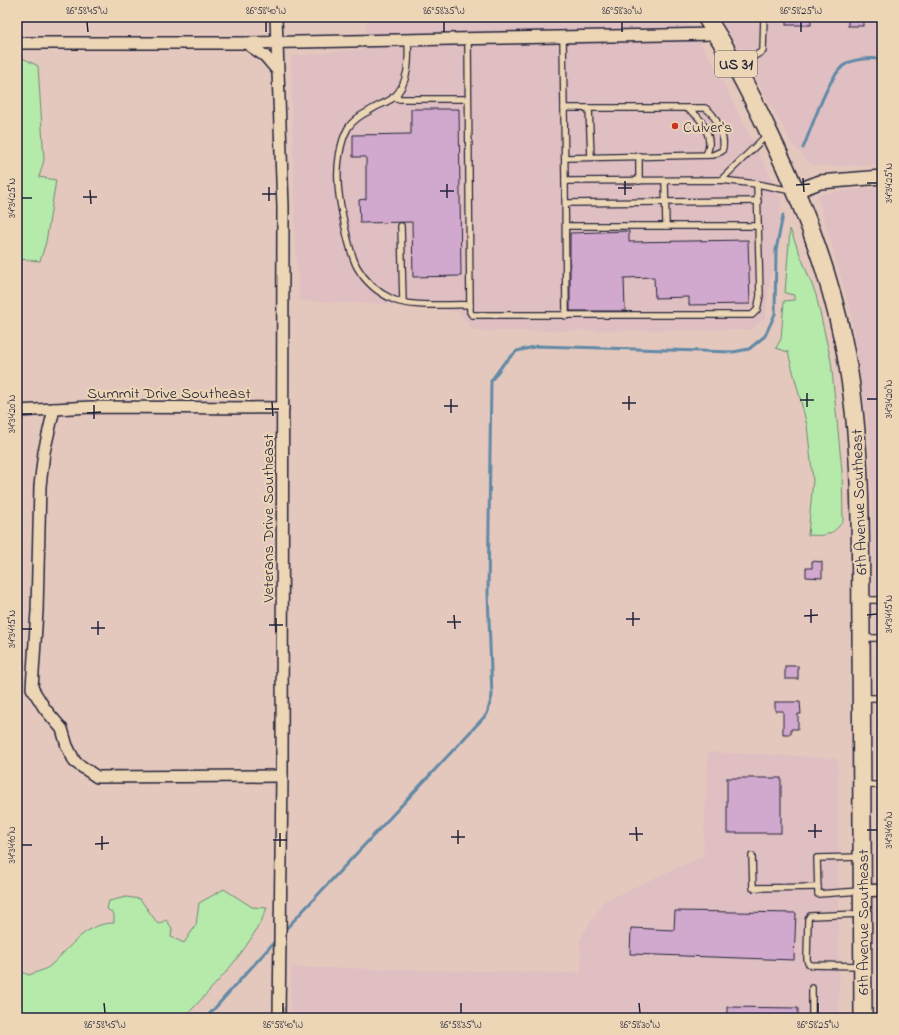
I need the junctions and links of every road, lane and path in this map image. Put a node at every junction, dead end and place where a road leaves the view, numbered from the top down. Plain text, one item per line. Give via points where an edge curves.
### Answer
1 (276, 17) edge
2 (706, 17) edge
3 (764, 17) edge
4 (717, 34) junction
5 (563, 37) junction
6 (468, 40) junction
7 (408, 41) junction
8 (17, 43) edge
9 (246, 43) junction
10 (276, 43) junction
11 (737, 66) junction
12 (277, 70) junction
13 (393, 97) junction
14 (468, 99) junction
15 (564, 108) junction
16 (589, 108) junction
17 (685, 108) junction
18 (769, 133) junction
19 (706, 155) junction
20 (639, 156) junction
21 (591, 157) junction
22 (565, 158) junction
23 (882, 177) edge
24 (721, 180) junction
25 (565, 181) junction
26 (639, 181) junction
27 (665, 181) junction
28 (757, 184) junction
29 (796, 191) junction
30 (758, 201) junction
31 (666, 202) junction
32 (566, 203) junction
33 (402, 226) dead end
34 (566, 226) junction
35 (666, 226) junction
36 (758, 226) junction
37 (403, 302) junction
38 (470, 305) junction
39 (566, 316) junction
40 (283, 408) junction
41 (54, 409) junction
42 (17, 411) edge
43 (860, 600) junction
44 (882, 600) edge
45 (861, 638) junction
46 (882, 638) edge
47 (861, 698) junction
48 (882, 698) edge
49 (282, 776) junction
50 (862, 785) junction
51 (882, 785) edge
52 (752, 856) dead end
53 (862, 857) junction
54 (818, 887) junction
55 (882, 890) edge
56 (862, 891) junction
57 (862, 914) junction
58 (863, 966) junction
59 (812, 988) dead end
60 (279, 1018) edge
61 (812, 1018) edge
62 (863, 1018) edge

1 - 10 street, Veterans Drive Southeast
2 - 4 main road, 6th Avenue Southeast / US 31
3 - 11 lane via 763,51
4 - 5 street
4 - 11 main road, 6th Avenue Southeast / US 31
5 - 6 street
5 - 15 lane
6 - 7 street
6 - 14 lane
7 - 10 street
7 - 13 lane via 407,76
8 - 9 street
9 - 10 street
9 - 12 street via 265,56
10 - 12 street, Veterans Drive Southeast
11 - 18 main road, 6th Avenue Southeast / US 31
12 - 40 street, Veterans Drive Southeast via 283,207
13 - 14 lane
13 - 37 lane via 360,116 348,128 340,148 338,181 349,242 356,265 375,289 393,300
14 - 38 lane
15 - 16 lane
15 - 22 lane
16 - 17 lane
16 - 21 lane
17 - 19 lane via 696,114 708,135 710,144
17 - 19 lane via 707,109 723,135 722,151
18 - 24 lane
18 - 29 main road, 6th Avenue Southeast / US 31
19 - 20 lane
20 - 21 lane
20 - 26 lane
21 - 22 lane
22 - 25 lane
23 - 29 street via 820,182
24 - 27 lane
24 - 28 lane
25 - 26 lane
25 - 32 lane
26 - 27 lane
27 - 31 lane
28 - 29 lane
28 - 30 lane
29 - 43 main road, 6th Avenue Southeast / US 31 via 833,296 847,363 858,464
30 - 31 lane
30 - 36 lane
31 - 32 lane
31 - 35 lane
32 - 34 lane
33 - 37 lane
34 - 35 lane
34 - 39 lane
35 - 36 lane
36 - 39 lane via 760,296 757,310 752,315
37 - 38 lane
38 - 39 lane via 472,315 476,317
40 - 41 street, Summit Drive Southeast
40 - 49 street, Veterans Drive Southeast
41 - 42 street, Summit Drive Southeast
41 - 49 street via 44,452 40,486 32,688 62,729 75,762 97,777
43 - 44 lane
43 - 45 main road, 6th Avenue Southeast / US 31
45 - 46 lane
45 - 47 main road, 6th Avenue Southeast / US 31
47 - 48 lane
47 - 50 main road, 6th Avenue Southeast / US 31
49 - 60 street, Veterans Drive Southeast
50 - 51 lane
50 - 53 main road, 6th Avenue Southeast / US 31
52 - 54 lane via 753,888
53 - 54 lane via 817,858
53 - 56 main road, 6th Avenue Southeast / US 31
54 - 56 lane via 818,894
55 - 56 street
56 - 57 main road, 6th Avenue Southeast / US 31
57 - 58 main road, 6th Avenue Southeast / US 31
57 - 58 lane via 810,916 807,959 811,965
58 - 62 main road, 6th Avenue Southeast / US 31
59 - 61 lane

